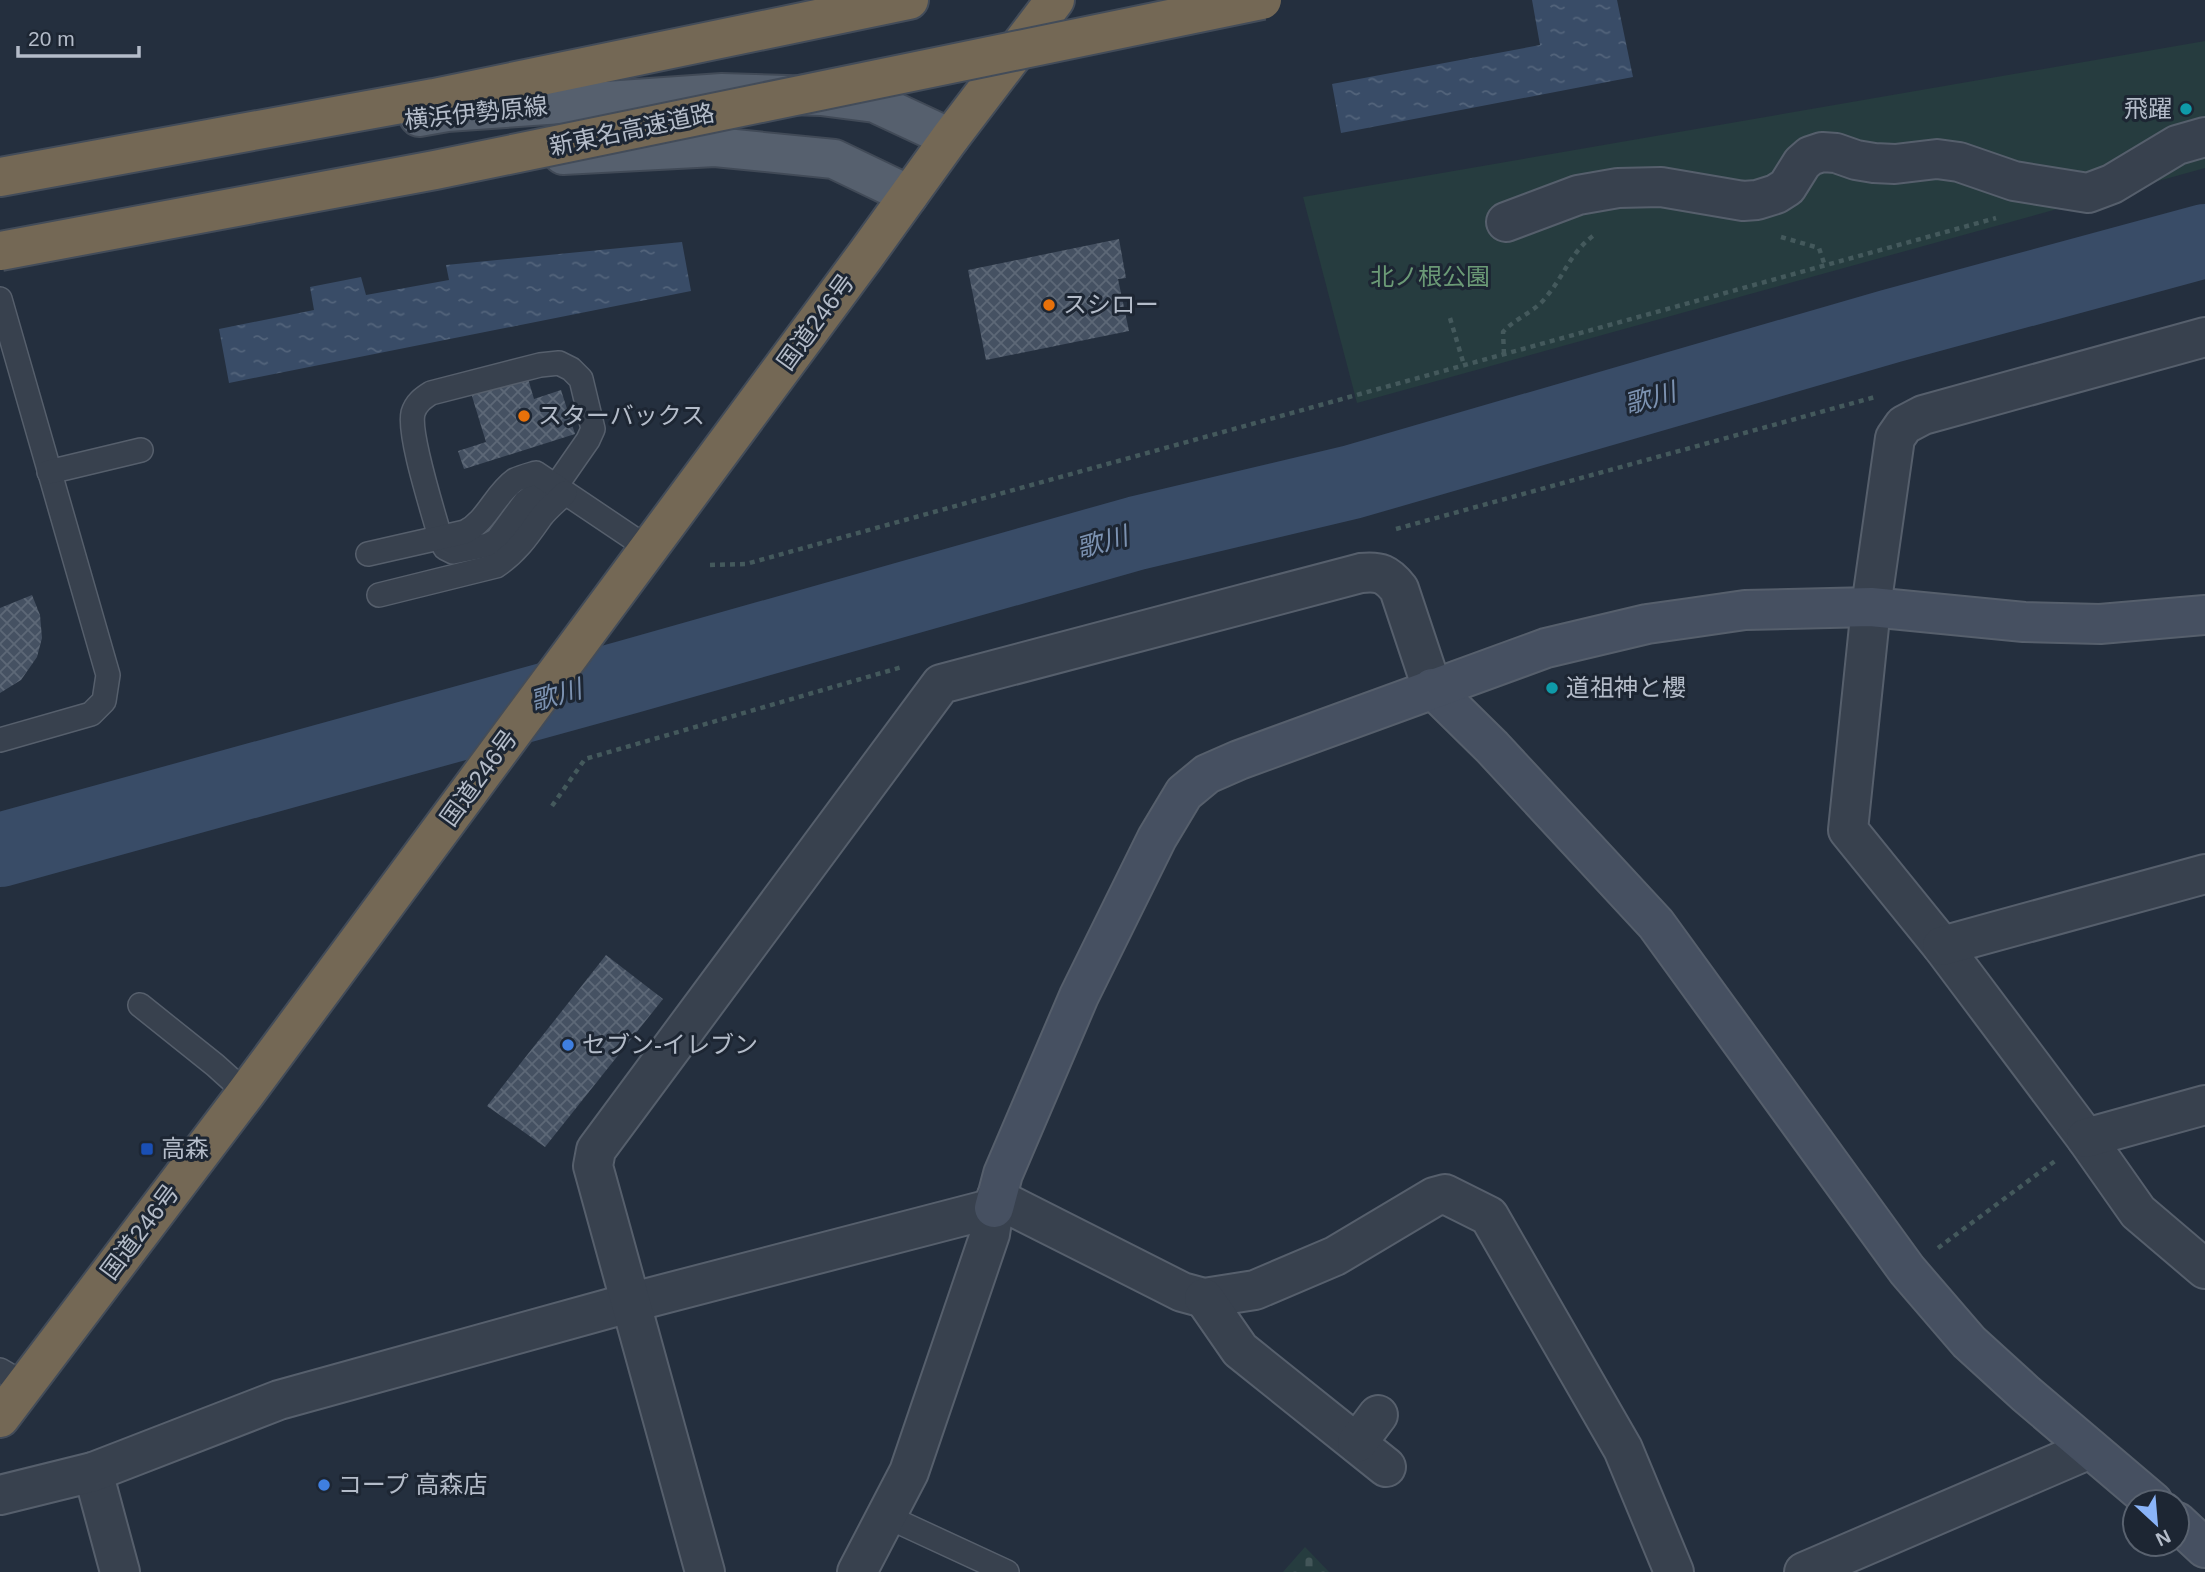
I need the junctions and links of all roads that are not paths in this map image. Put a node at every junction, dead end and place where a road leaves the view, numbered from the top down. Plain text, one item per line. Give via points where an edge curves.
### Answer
1 (909, 0) edge
2 (1055, 0) edge
3 (1262, 0) edge
4 (2205, 136) edge
5 (950, 138) junction
6 (0, 177) edge
7 (0, 193) edge
8 (909, 195) junction
9 (1506, 222) dead end
10 (0, 249) edge
11 (0, 299) edge
12 (2205, 337) edge
13 (141, 450) dead end
14 (49, 472) junction
15 (557, 487) junction
16 (440, 537) junction
17 (649, 549) junction
18 (368, 554) dead end
19 (379, 595) dead end
20 (1871, 607) junction
21 (2205, 615) edge
22 (1432, 688) junction
23 (0, 740) edge
24 (2205, 874) edge
25 (1942, 946) junction
26 (140, 1006) dead end
27 (246, 1093) junction
28 (2205, 1105) edge
29 (2086, 1138) junction
30 (995, 1203) junction
31 (2205, 1269) edge
32 (1204, 1298) junction
33 (629, 1303) junction
34 (12, 1377) edge
35 (0, 1419) edge
36 (1374, 1442) dead end
37 (2090, 1449) junction
38 (93, 1472) junction
39 (2136, 1488) edge
40 (0, 1495) edge
41 (886, 1516) junction
42 (2191, 1535) edge
43 (2205, 1548) edge
44 (120, 1572) edge
45 (705, 1572) edge
46 (857, 1572) edge
47 (1007, 1572) edge
48 (1674, 1572) edge
49 (1804, 1572) edge

1 - 6 highway via 433,98
2 - 5 highway, 国道246号
3 - 10 highway, 新東名高速道路, bridge via 435,170
4 - 9 street via 2177,145 2088,193 2014,181 1959,162 1874,163 1822,152 1802,163 1787,187 1757,200 1661,187 1618,188 1578,195
5 - 7 main road, 横浜伊勢原線 via 875,103 722,93 447,112
5 - 8 highway, 国道246号
8 - 10 main road, 横浜伊勢原線 via 834,159 715,147 457,161
8 - 17 highway, 国道246号
11 - 14 lane
12 - 20 street via 1923,415 1904,425 1895,438
13 - 14 lane
14 - 23 lane via 108,675 104,701 91,714
15 - 16 lane via 536,473 518,478 475,527
15 - 16 lane via 593,429 581,379 571,369 559,363 540,365 431,393 413,412 412,432
15 - 17 lane
15 - 19 lane via 525,542 496,566
16 - 18 lane
17 - 27 highway, 国道246号
20 - 21 street via 2024,622 2100,624
20 - 22 street via 1745,610 1647,624 1546,648
20 - 25 street via 1848,830
22 - 30 street via 1239,760 1207,774 1184,793 1079,996
22 - 33 street via 1399,589 1389,576 1376,571 941,684 596,1150 593,1166
22 - 37 street via 1656,924 1907,1270 1969,1342
24 - 25 street
25 - 29 street
26 - 27 lane
27 - 34 highway, 国道246号
28 - 29 street
29 - 31 street via 2138,1212
30 - 32 street via 1182,1292
30 - 33 street
30 - 41 street via 990,1234 909,1472
32 - 36 street via 1240,1350
32 - 48 street via 1255,1290 1335,1256 1445,1194 1489,1216 1623,1449
33 - 38 street via 279,1400
33 - 45 street
34 - 35 highway, 国道246号
37 - 39 street
37 - 49 street
38 - 40 street
38 - 44 street
41 - 46 street
41 - 47 lane
42 - 43 street

